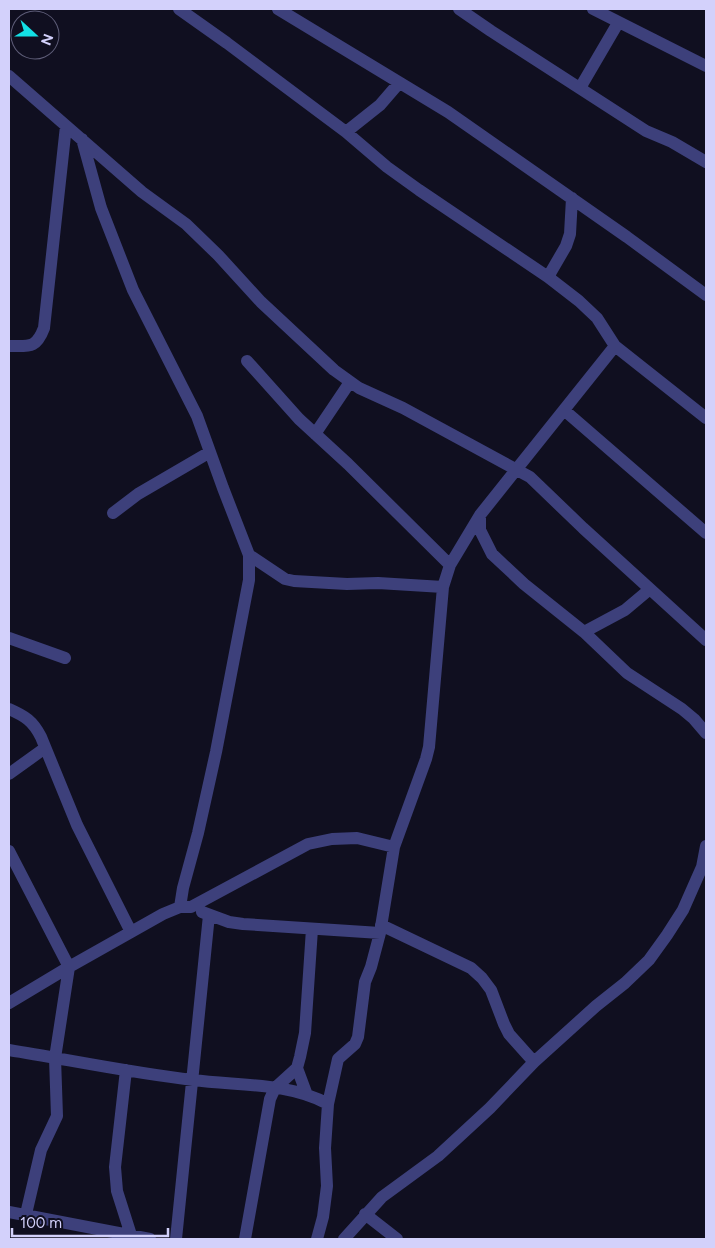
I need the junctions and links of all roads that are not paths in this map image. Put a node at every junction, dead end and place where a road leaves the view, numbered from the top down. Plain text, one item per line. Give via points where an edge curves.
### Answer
1 (178, 9) edge
2 (278, 9) edge
3 (460, 9) edge
4 (593, 9) edge
5 (618, 22) junction
6 (706, 66) edge
7 (9, 76) edge
8 (399, 83) junction
9 (580, 88) junction
10 (66, 126) junction
11 (346, 132) junction
12 (82, 139) junction
13 (706, 162) edge
14 (572, 198) junction
15 (548, 277) junction
16 (706, 295) edge
17 (9, 346) edge
18 (615, 346) junction
19 (248, 361) dead end
20 (350, 382) junction
21 (564, 410) junction
22 (706, 418) edge
23 (315, 434) junction
24 (210, 452) junction
25 (516, 469) junction
26 (113, 513) dead end
27 (480, 515) junction
28 (706, 533) edge
29 (249, 554) junction
30 (450, 565) junction
31 (443, 587) junction
32 (650, 589) junction
33 (584, 632) junction
34 (9, 638) edge
35 (706, 640) edge
36 (65, 658) dead end
37 (9, 709) edge
38 (706, 733) edge
39 (45, 748) junction
40 (9, 774) edge
41 (706, 846) edge
42 (394, 847) junction
43 (9, 851) edge
44 (186, 907) junction
45 (209, 915) junction
46 (312, 929) junction
47 (381, 929) junction
48 (131, 932) junction
49 (69, 967) junction
50 (9, 1004) edge
51 (9, 1050) edge
52 (55, 1058) junction
53 (534, 1062) junction
54 (297, 1068) junction
55 (126, 1070) junction
56 (192, 1080) junction
57 (275, 1088) junction
58 (307, 1095) junction
59 (328, 1104) junction
60 (9, 1212) edge
61 (26, 1214) junction
62 (365, 1214) junction
63 (131, 1235) junction
64 (150, 1239) edge
65 (176, 1239) edge
66 (246, 1239) edge
67 (317, 1239) edge
68 (344, 1239) edge
69 (397, 1239) edge

1 - 11 street
2 - 8 street
3 - 9 street
4 - 5 street
5 - 6 street
5 - 9 street
7 - 10 street
8 - 11 street via 380,105
8 - 14 street via 448,112
9 - 13 street via 646,131
10 - 12 street
10 - 17 street via 44,328 35,344
11 - 15 street via 419,190
12 - 20 street via 142,192 186,224 261,302
12 - 24 street via 101,208 133,290 197,416
14 - 15 street via 570,234
14 - 16 street
15 - 18 street via 597,318
18 - 21 street
18 - 22 street
19 - 23 street
20 - 23 street
20 - 25 street
21 - 25 street
21 - 28 street
23 - 30 street
24 - 26 street via 138,494
24 - 29 street
25 - 27 street
25 - 32 street via 538,483
27 - 30 street
27 - 33 street via 480,530 492,554
29 - 31 street via 285,579 294,581
29 - 44 street via 249,580 216,752 183,888
30 - 31 street
31 - 42 street via 429,748
32 - 33 street via 625,610
32 - 35 street
33 - 38 street via 627,673 694,718
34 - 36 street
37 - 39 street via 35,724
39 - 40 street
39 - 48 street via 77,825
41 - 53 street via 702,867 687,902 649,960
42 - 44 street via 356,838 308,844
42 - 47 street
43 - 49 street
44 - 45 street
44 - 48 street
45 - 46 street via 243,924
45 - 56 street
46 - 47 street
46 - 54 street via 305,1033
47 - 53 street via 450,958 476,973 491,990 509,1034
47 - 59 street via 365,982 358,1037 338,1059
48 - 49 street
49 - 50 street
49 - 52 street
51 - 52 street
52 - 55 street
52 - 61 street via 57,1116 41,1150
53 - 62 street via 465,1132
54 - 57 street
54 - 58 street
55 - 56 street
55 - 63 street via 115,1167 117,1191
56 - 57 street
56 - 65 street
57 - 58 street
57 - 66 street via 266,1112
58 - 59 street
59 - 67 street via 327,1186
60 - 61 street
61 - 63 street
62 - 68 street
62 - 69 street
63 - 64 street

